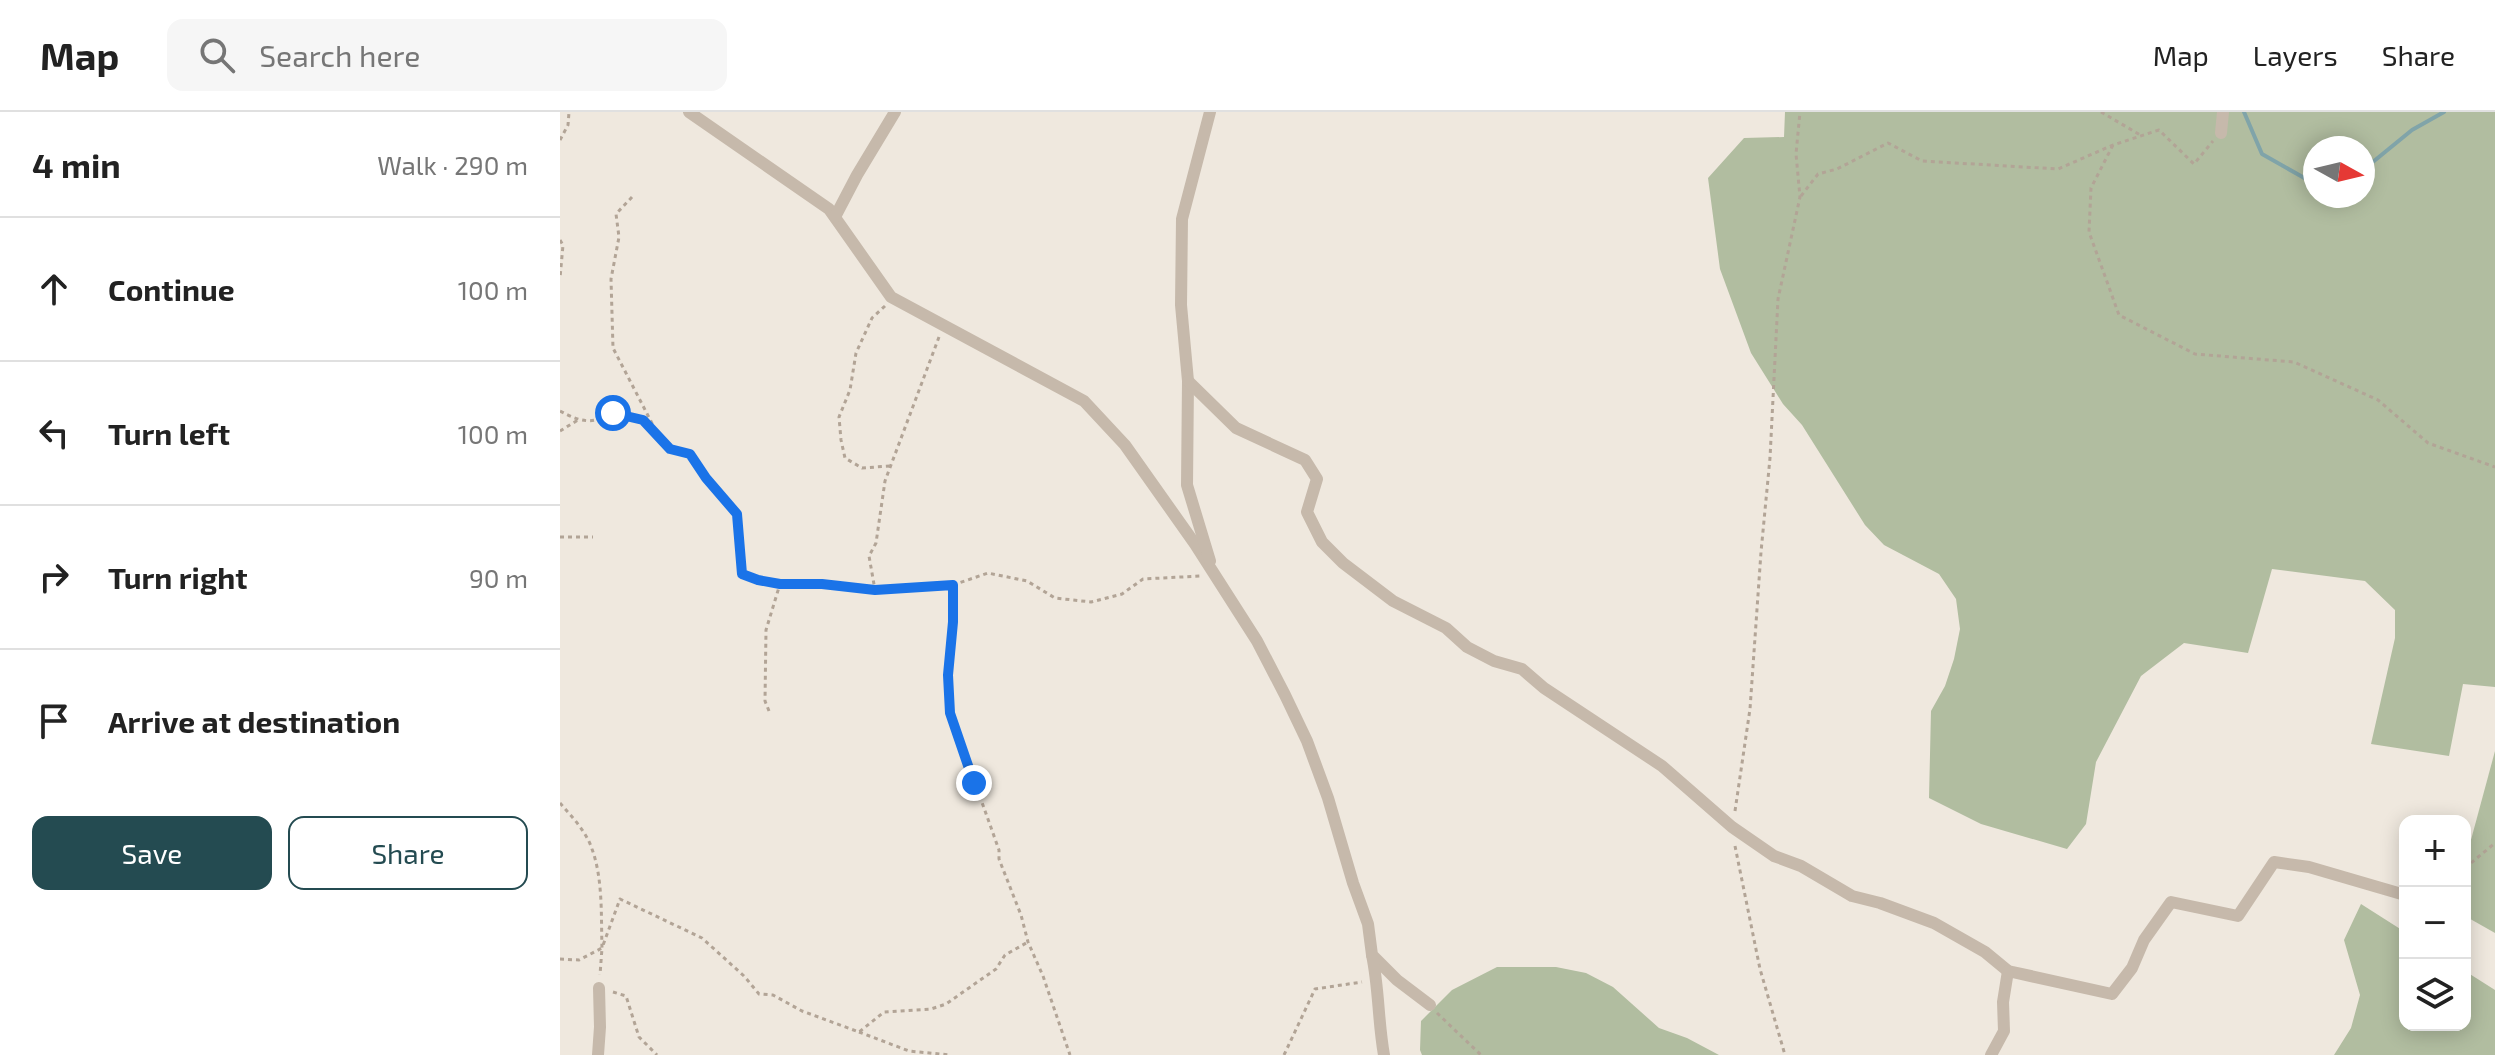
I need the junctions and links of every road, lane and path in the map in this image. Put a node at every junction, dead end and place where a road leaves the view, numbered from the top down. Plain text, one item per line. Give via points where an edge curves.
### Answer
1 (569, 112) edge
2 (689, 112) edge
3 (895, 112) edge
4 (1210, 112) edge
5 (1800, 112) edge
6 (2101, 112) edge
7 (2223, 112) edge
8 (2221, 133) joint
9 (2142, 136) junction
10 (560, 140) edge
11 (2113, 145) junction
12 (632, 197) dead end
13 (1800, 197) junction
14 (835, 217) junction
15 (560, 240) edge
16 (560, 278) edge
17 (891, 297) junction
18 (942, 326) junction
19 (1188, 381) junction
20 (560, 411) edge
21 (578, 420) junction
22 (560, 431) edge
23 (660, 438) junction
24 (890, 466) junction
25 (2495, 467) edge
26 (560, 537) edge
27 (593, 537) dead end
28 (1215, 575) junction
29 (780, 584) junction
30 (953, 585) junction
31 (875, 590) junction
32 (769, 711) dead end
33 (560, 803) edge
34 (1732, 827) junction
35 (2495, 843) edge
36 (2471, 863) edge
37 (2399, 893) edge
38 (1028, 942) junction
39 (1372, 955) junction
40 (2008, 971) junction
41 (1377, 979) junction
42 (599, 988) dead end
43 (1430, 1005) joint
44 (859, 1032) junction
45 (598, 1055) edge
46 (950, 1055) edge
47 (1070, 1055) edge
48 (1284, 1055) edge
49 (1384, 1055) edge
50 (1481, 1055) edge
51 (1785, 1055) edge
52 (1991, 1055) edge

1 - 10 path
2 - 14 street
3 - 14 street
4 - 19 street via 1182,219 1181,305
5 - 13 path
6 - 9 path
7 - 8 street
8 - 9 path via 2194,164 2159,130
9 - 11 path
11 - 13 path via 2058,169 1922,161 1888,143 1818,174
11 - 25 path via 2091,188 2089,232 2119,315 2195,354 2294,362 2378,400 2428,443
12 - 23 path via 616,214 613,348
13 - 34 path via 1778,299 1750,709
14 - 17 street
15 - 16 path
17 - 18 street
17 - 24 path via 872,318 856,353 839,417 845,458 862,468
18 - 24 path
18 - 28 street via 1084,401 1125,445
19 - 28 street via 1187,485
19 - 34 street via 1236,428 1305,460 1317,479 1307,512 1322,542 1343,563 1467,647 1522,669 1662,766
20 - 21 path
21 - 22 path
21 - 23 path via 598,421 613,413 643,420
23 - 29 path via 670,449 690,454 737,514 742,574
24 - 31 path via 869,556
26 - 27 path
28 - 30 path via 1143,579 1122,594 1091,602 1055,598 1027,581 988,573
28 - 39 street via 1257,641 1307,741 1368,924
29 - 31 path
29 - 32 path via 766,630
30 - 31 path
30 - 38 path via 950,713
33 - 44 path via 592,848 602,948 620,899 702,938 759,994 773,995
34 - 40 street via 1774,856 1852,896 1934,923
34 - 51 path via 1760,969
35 - 36 path
37 - 40 street via 2274,862 2238,916 2171,902 2112,994
38 - 44 path via 946,1004 884,1012
38 - 47 path
39 - 41 street
39 - 43 street
40 - 52 street via 2004,1031
41 - 48 path via 1315,989
41 - 49 street
42 - 45 street
43 - 50 path
44 - 46 path via 909,1051

